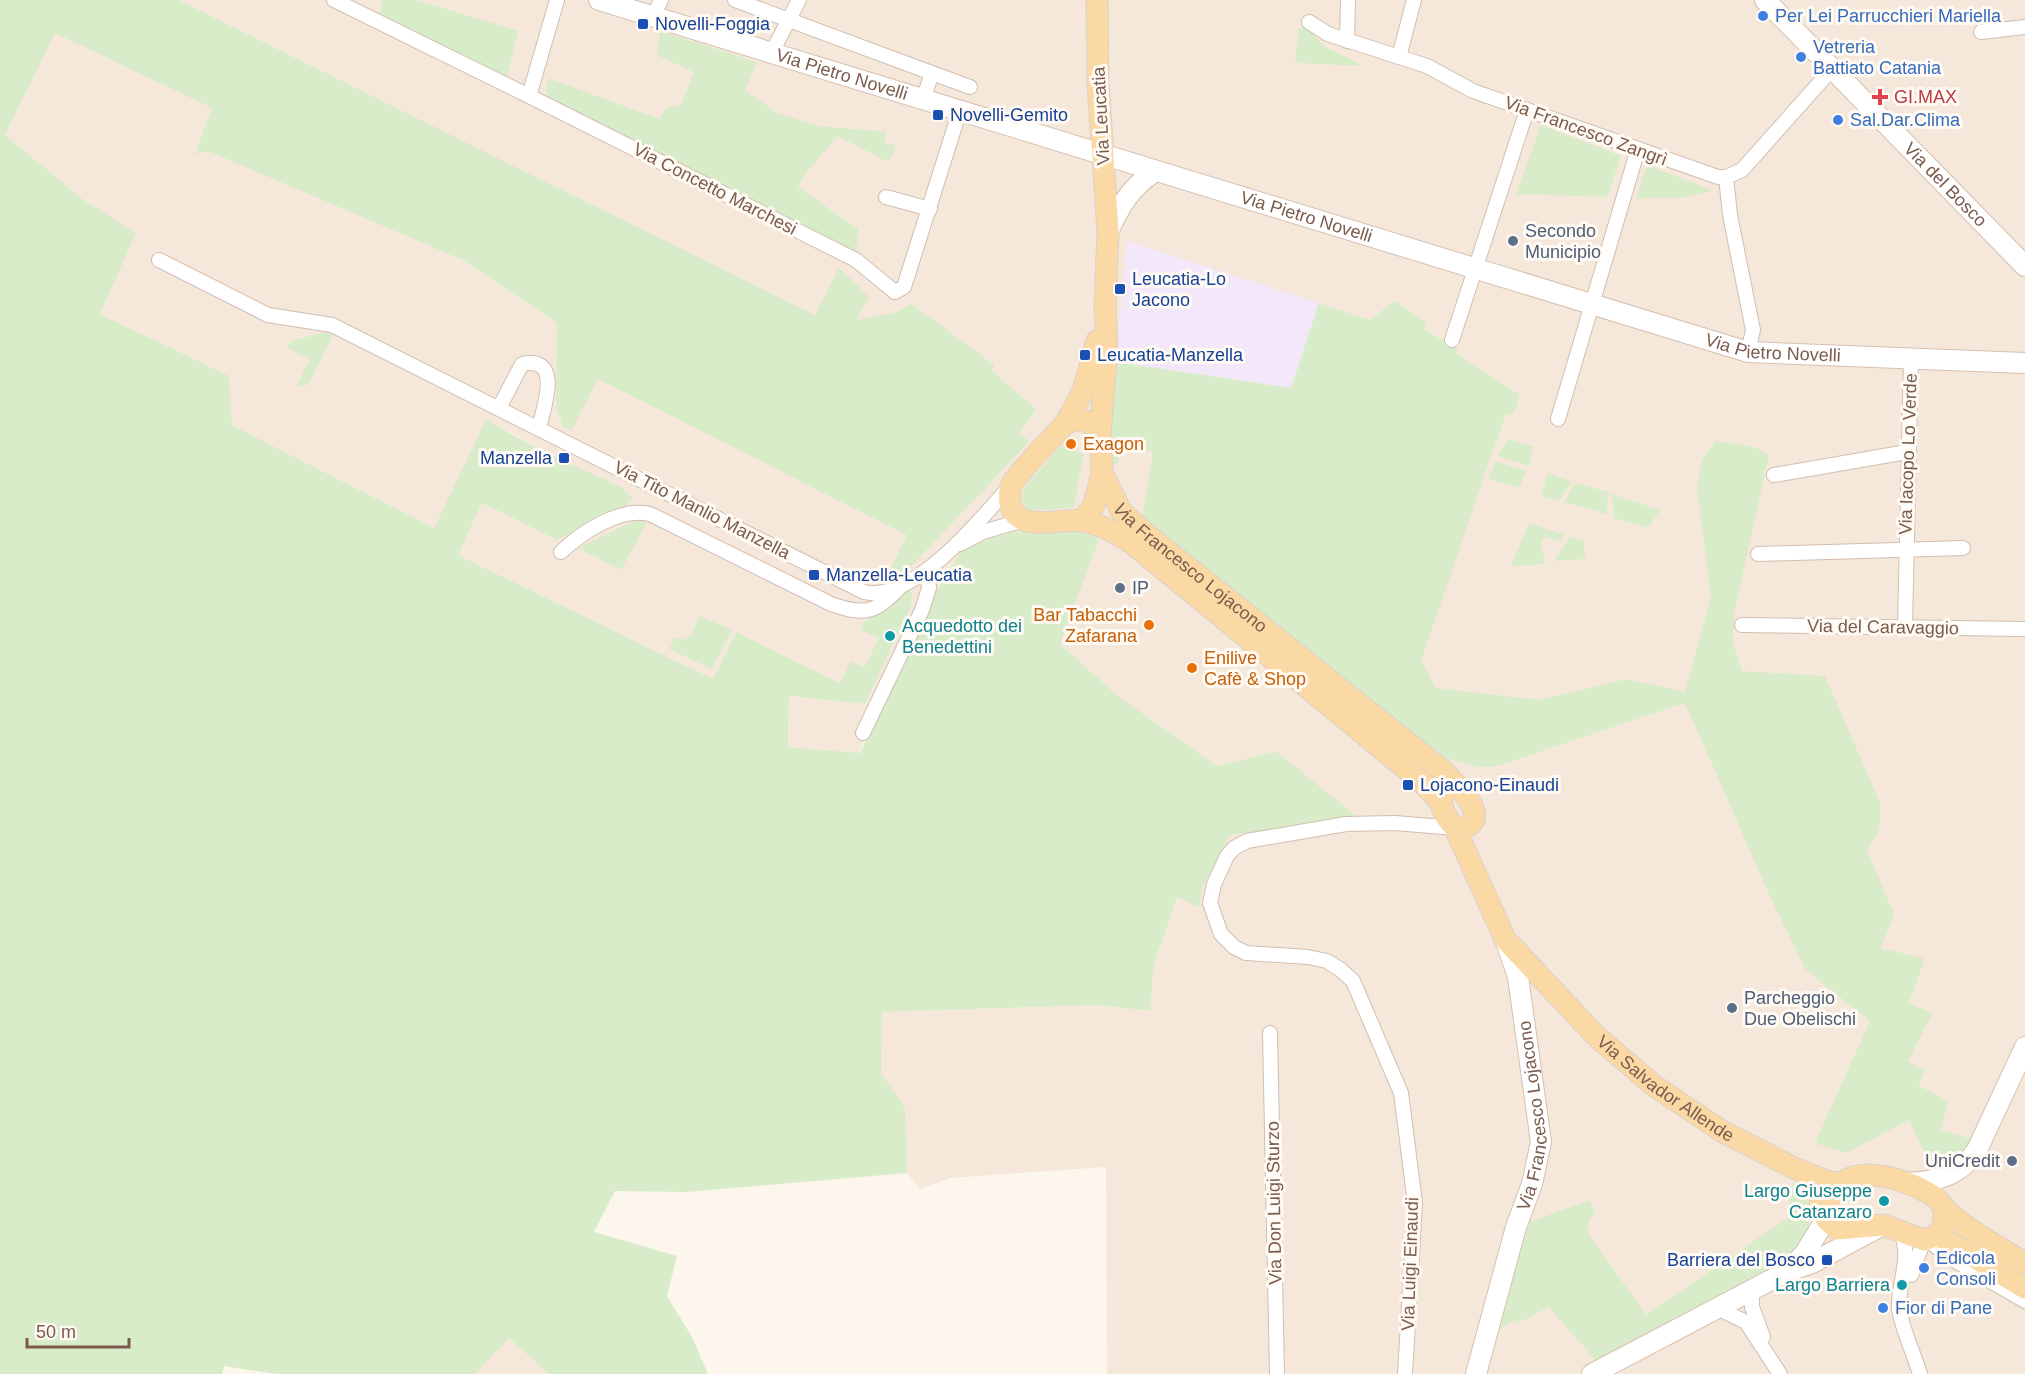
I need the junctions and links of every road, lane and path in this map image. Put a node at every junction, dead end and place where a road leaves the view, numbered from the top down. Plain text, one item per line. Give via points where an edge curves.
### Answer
1 (334, 0) edge
2 (557, 0) edge
3 (599, 0) edge
4 (735, 0) edge
5 (799, 0) edge
6 (1097, 0) edge
7 (1348, 0) edge
8 (1414, 0) edge
9 (1765, 0) edge
10 (657, 8) edge
11 (789, 20) junction
12 (1309, 22) dead end
13 (2025, 27) edge
14 (1981, 32) dead end
15 (1347, 41) junction
16 (771, 54) junction
17 (1399, 57) junction
18 (1831, 70) junction
19 (932, 73) junction
20 (970, 87) dead end
21 (529, 96) junction
22 (923, 100) junction
23 (960, 110) junction
24 (1527, 110) junction
25 (1638, 149) junction
26 (1102, 156) junction
27 (1154, 172) junction
28 (1726, 177) junction
29 (886, 196) dead end
30 (930, 209) junction
31 (1108, 232) junction
32 (159, 260) dead end
33 (2025, 266) edge
34 (1475, 269) junction
35 (1592, 305) junction
36 (1104, 306) junction
37 (1452, 340) dead end
38 (1748, 352) junction
39 (1911, 358) junction
40 (2025, 363) edge
41 (499, 408) junction
42 (1558, 419) dead end
43 (1066, 423) junction
44 (539, 428) junction
45 (1100, 435) junction
46 (1907, 452) junction
47 (1102, 473) junction
48 (1774, 475) dead end
49 (1012, 482) junction
50 (1024, 520) junction
51 (1082, 521) junction
52 (1963, 548) dead end
53 (948, 550) junction
54 (1906, 550) junction
55 (561, 552) dead end
56 (1758, 554) dead end
57 (927, 570) junction
58 (902, 586) junction
59 (864, 592) junction
60 (845, 609) junction
61 (1742, 625) dead end
62 (1905, 626) junction
63 (2025, 629) edge
64 (863, 733) dead end
65 (1459, 788) junction
66 (1442, 804) junction
67 (1462, 826) junction
68 (1505, 939) junction
69 (1551, 989) junction
70 (1270, 1033) dead end
71 (2025, 1047) edge
72 (2020, 1071) edge
73 (1796, 1169) junction
74 (1840, 1183) junction
75 (1902, 1183) junction
76 (1952, 1214) junction
77 (1825, 1215) junction
78 (1892, 1228) junction
79 (1929, 1238) junction
80 (2025, 1263) edge
81 (1788, 1271) junction
82 (2025, 1288) edge
83 (1752, 1291) junction
84 (2025, 1301) edge
85 (1717, 1308) junction
86 (1910, 1342) junction
87 (1770, 1356) junction
88 (1476, 1373) edge
89 (1277, 1374) edge
90 (1405, 1374) edge
91 (1592, 1374) edge
92 (1780, 1374) edge
93 (1920, 1374) edge

1 - 21 street, Via Concetto Marchesi
2 - 21 street
3 - 10 main road, Via Pietro Novelli
4 - 11 street
5 - 11 street
6 - 26 main road, Via Leucatia
7 - 15 street
8 - 17 street
9 - 18 main road, Via del Bosco
10 - 16 main road, Via Pietro Novelli
11 - 16 street
11 - 19 street
12 - 15 street, Via Francesco Zangrì
13 - 14 street
15 - 17 street, Via Francesco Zangrì
16 - 22 main road, Via Pietro Novelli
17 - 24 street, Via Francesco Zangrì via 1427,66 1473,91
18 - 28 street via 1742,170
18 - 33 main road, Via del Bosco
19 - 20 street
19 - 22 street
21 - 30 street, Via Concetto Marchesi via 856,261 895,292 904,288
22 - 23 main road, Via Pietro Novelli
23 - 26 main road, Via Pietro Novelli
23 - 30 street
24 - 25 street, Via Francesco Zangrì
24 - 34 street
25 - 28 street, Via Francesco Zangrì via 1707,175
25 - 35 street
26 - 27 main road, Via Pietro Novelli
26 - 31 main road, Via Leucatia
27 - 31 main road, Via Leucatia via 1125,197
27 - 34 main road, Via Pietro Novelli
28 - 38 street via 1753,330
29 - 30 street
31 - 36 main road, Via Leucatia
32 - 41 street, Via Tito Manlio Manzella via 268,315 332,325
34 - 35 main road, Via Pietro Novelli
34 - 37 street
35 - 38 main road, Via Pietro Novelli
35 - 42 street
36 - 43 main road, Via Leucatia via 1090,373
36 - 45 main road, Via Leucatia via 1107,346
38 - 39 main road, Via Pietro Novelli
39 - 40 main road, Via Pietro Novelli
39 - 46 street, Via Iacopo Lo Verde
41 - 44 street, Via Tito Manlio Manzella
41 - 44 street via 522,364 541,365 548,380
43 - 45 main road via 1086,419
43 - 49 main road, Via Leucatia
44 - 59 street, Via Tito Manlio Manzella
45 - 47 main road, Via Leucatia
46 - 48 street
46 - 54 street, Via Iacopo Lo Verde
47 - 51 main road via 1094,505
47 - 65 main road, Via Francesco Lojacono via 1121,512 1443,771
49 - 50 main road via 1011,507
49 - 53 street
50 - 51 main road, Via Francesco Lojacono
50 - 53 street via 982,532
51 - 66 main road, Via Francesco Lojacono via 1133,544 1422,782
52 - 54 street
53 - 57 street
54 - 56 street, Via Iacopo Lo Verde
54 - 62 street, Via Iacopo Lo Verde
55 - 60 street, Via Tito Manlio Manzella via 593,528 641,512
57 - 58 street
57 - 64 street via 929,588 922,610
58 - 59 street via 880,593
58 - 60 street via 875,609
59 - 60 street via 859,602
61 - 62 street, Via del Caravaggio
62 - 63 street, Via del Caravaggio
65 - 66 main road via 1444,790
65 - 67 main road via 1468,795 1473,807
66 - 67 main road via 1443,814
67 - 68 main road, Via Francesco Lojacono
67 - 69 main road via 1516,935
67 - 90 street, Via Luigi Einaudi via 1346,824 1247,841 1227,856 1210,903 1221,934 1234,947 1246,952 1327,962 1353,981 1401,1093 1415,1203
68 - 69 main road
68 - 88 main road, Via Francesco Lojacono via 1518,977 1541,1142 1533,1184 1516,1227
69 - 73 main road, Via Salvador Allende via 1594,1035 1653,1085 1723,1132
70 - 89 street, Via Don Luigi Sturzo
71 - 72 main road
72 - 75 main road via 1968,1163 1936,1181
73 - 74 main road, Via Salvador Allende
73 - 77 main road via 1815,1192
74 - 75 main road via 1863,1174
74 - 77 main road via 1830,1194
75 - 76 main road via 1932,1195
76 - 79 main road
76 - 80 main road
77 - 78 main road via 1837,1229
77 - 81 main road via 1805,1253
78 - 79 main road
78 - 81 main road
78 - 86 street via 1905,1240 1899,1309
79 - 82 main road
79 - 84 street via 1954,1260
79 - 86 street via 1912,1272 1904,1306
81 - 83 main road
83 - 85 main road
83 - 87 street via 1752,1307
85 - 87 street via 1746,1322
85 - 91 main road
86 - 93 street
87 - 92 street

